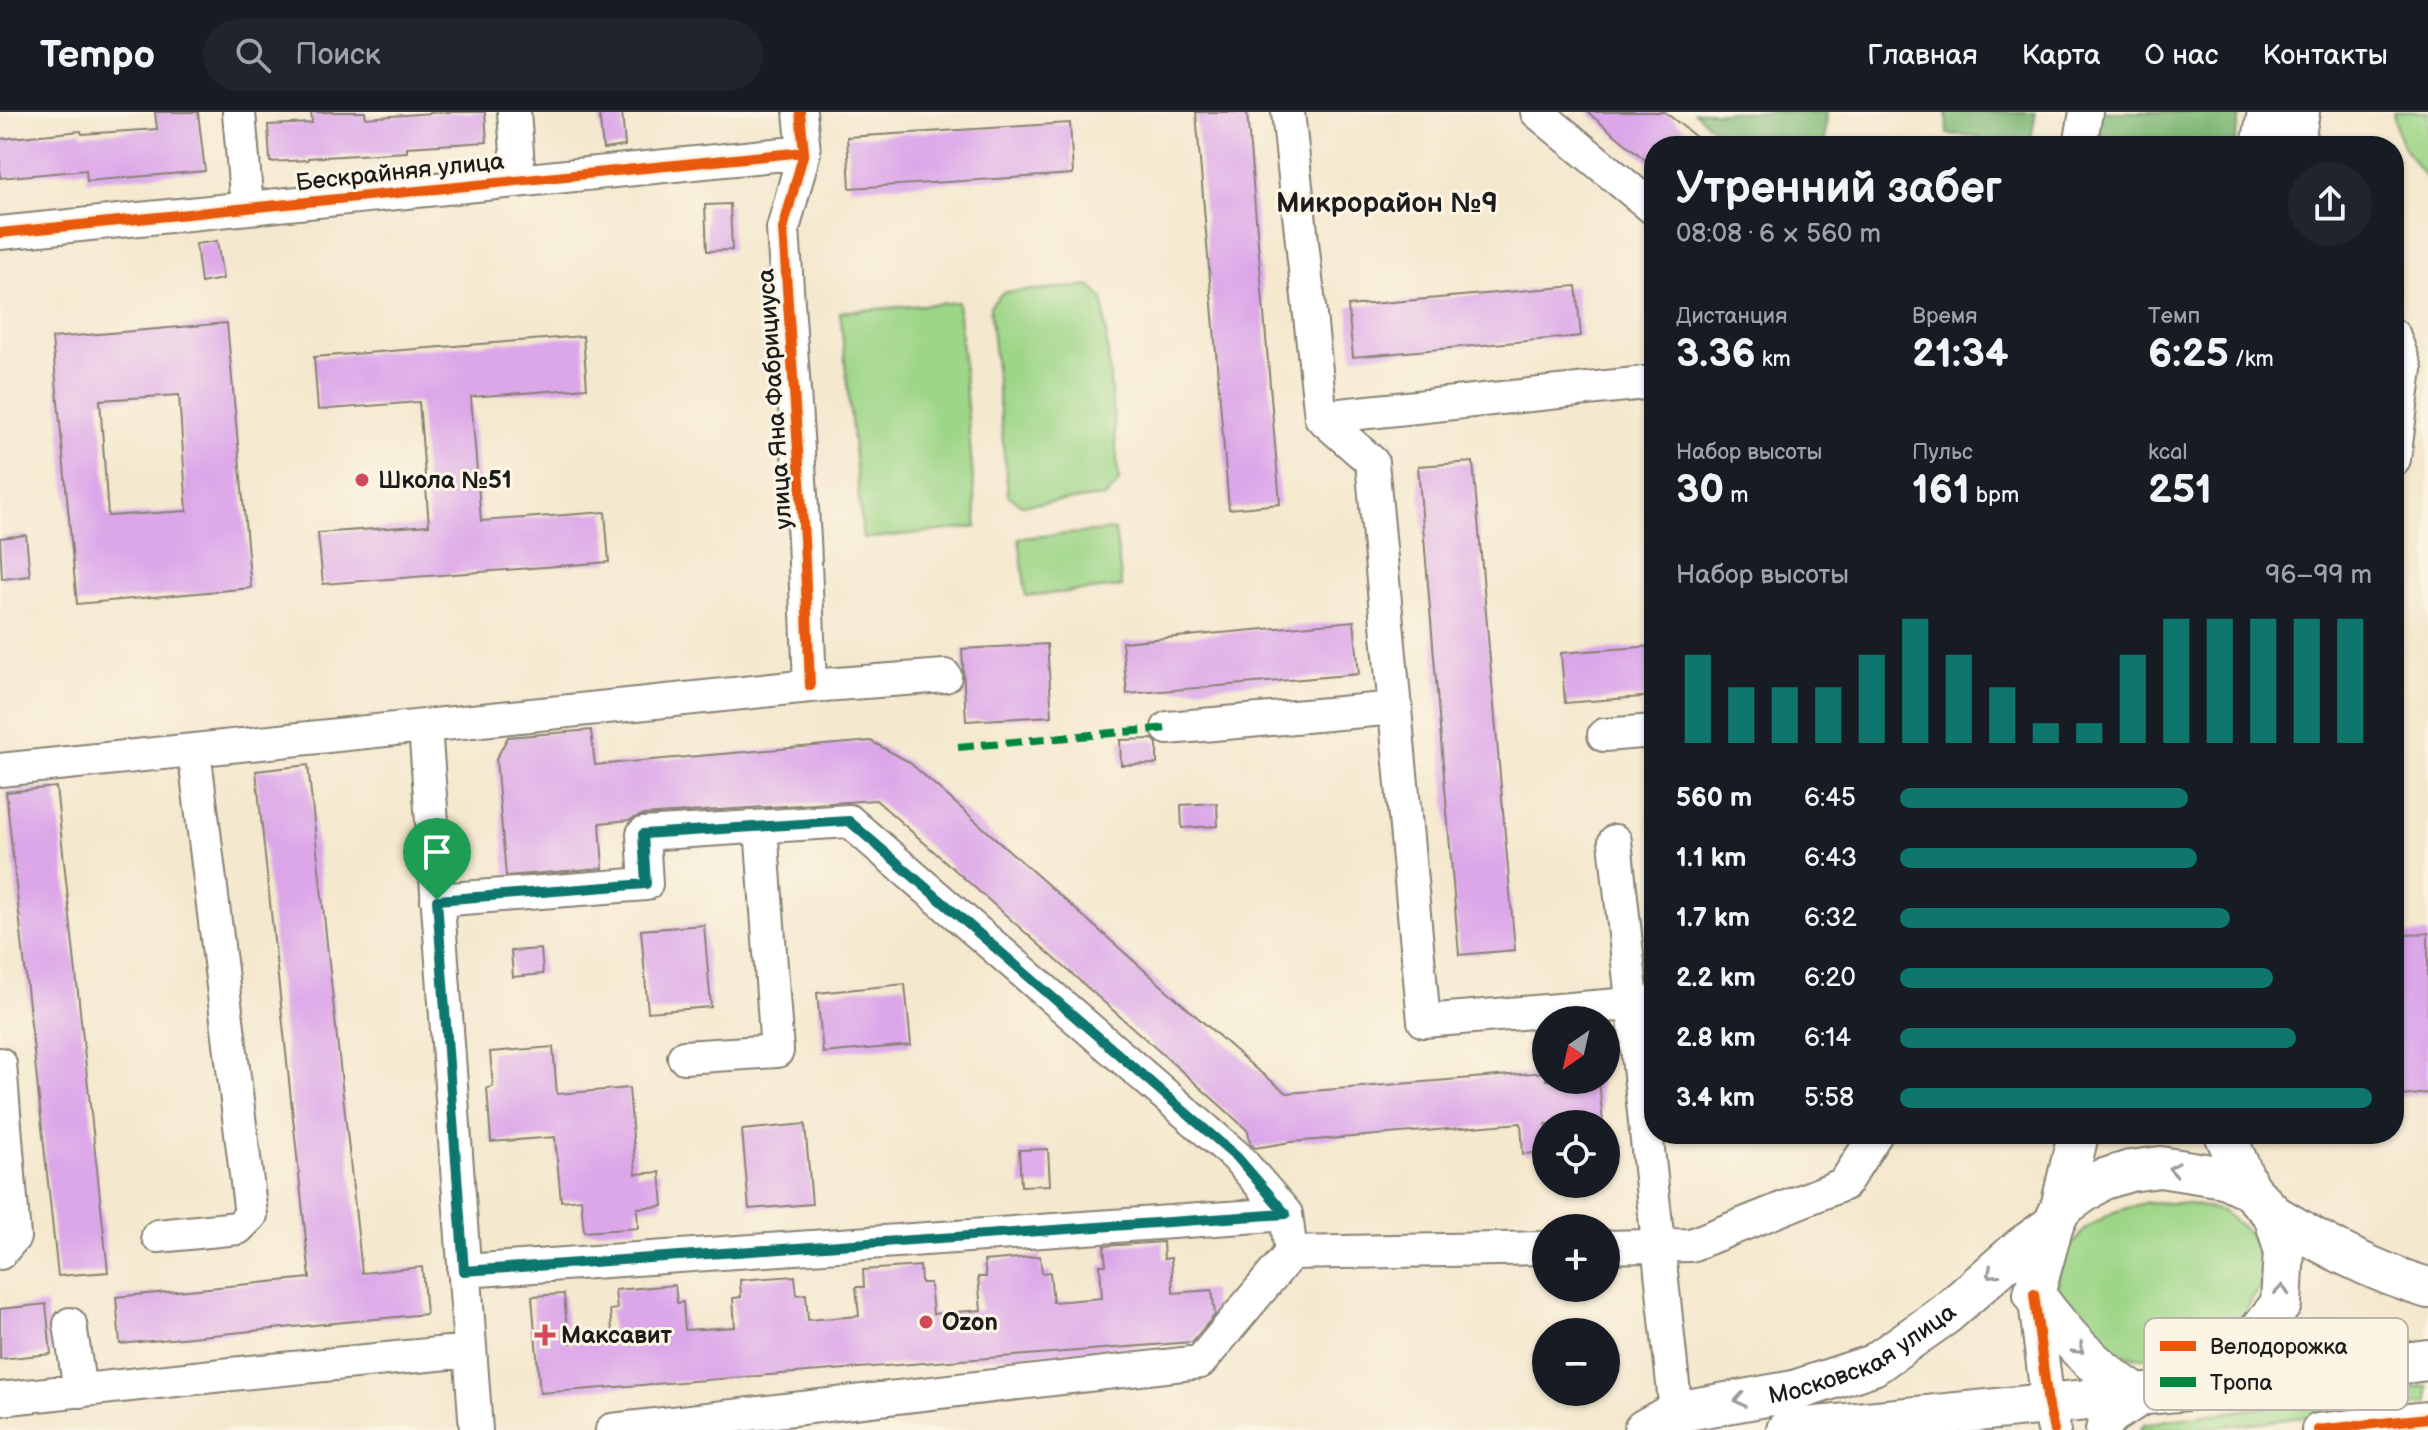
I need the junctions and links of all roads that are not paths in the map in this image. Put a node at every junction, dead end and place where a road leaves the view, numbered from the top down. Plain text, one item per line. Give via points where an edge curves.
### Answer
1 (239, 112) edge
2 (514, 112) edge
3 (800, 112) edge
4 (1288, 112) edge
5 (1537, 112) edge
6 (2086, 112) edge
7 (2268, 112) edge
8 (2299, 112) edge
9 (2082, 136) edge
10 (2264, 136) edge
11 (2295, 136) edge
12 (804, 152) junction
13 (519, 180) junction
14 (1644, 201) edge
15 (247, 208) junction
16 (0, 233) edge
17 (2404, 364) edge
18 (1644, 383) edge
19 (2404, 384) edge
20 (1321, 417) junction
21 (945, 676) dead end
22 (810, 686) junction
23 (1396, 708) junction
24 (425, 726) junction
25 (1168, 728) dead end
26 (1644, 732) edge
27 (1604, 735) dead end
28 (194, 750) junction
29 (0, 770) edge
30 (761, 827) junction
31 (1615, 841) dead end
32 (437, 900) junction
33 (1643, 1004) edge
34 (684, 1057) dead end
35 (0, 1064) edge
36 (1652, 1144) edge
37 (1870, 1144) edge
38 (2075, 1144) edge
39 (2230, 1144) edge
40 (2262, 1202) junction
41 (1286, 1214) junction
42 (2057, 1216) junction
43 (158, 1236) dead end
44 (1658, 1246) junction
45 (1620, 1247) edge
46 (1532, 1248) edge
47 (0, 1253) edge
48 (1291, 1253) junction
49 (464, 1271) junction
50 (2428, 1288) edge
51 (2034, 1294) junction
52 (2270, 1318) edge
53 (70, 1324) dead end
54 (469, 1351) junction
55 (2428, 1360) edge
56 (2408, 1362) edge
57 (80, 1391) junction
58 (2144, 1393) junction
59 (0, 1399) edge
60 (2051, 1417) edge
61 (2428, 1418) edge
62 (1660, 1421) edge
63 (1838, 1425) junction
64 (476, 1430) edge
65 (612, 1430) edge
66 (1787, 1430) edge
67 (1932, 1430) edge
68 (2102, 1430) edge
69 (2318, 1430) edge

1 - 15 street
2 - 13 street
3 - 12 street, улица Яна Фабрициуса
4 - 20 street
5 - 14 street
6 - 9 street
7 - 10 main road
8 - 11 main road
12 - 13 street, Бескрайняя улица
12 - 22 street, улица Яна Фабрициуса via 783,229
13 - 15 street, Бескрайняя улица
15 - 16 street, Бескрайняя улица
17 - 19 street
18 - 20 street
20 - 23 street via 1372,462
21 - 22 street
22 - 24 street
23 - 25 street
23 - 33 street via 1424,1021
24 - 28 street
24 - 32 street
26 - 27 street
28 - 29 street
28 - 43 street via 251,1215 238,1228
30 - 32 street via 643,834 646,884
30 - 34 street via 777,1051
30 - 41 street via 849,821 1237,1157
31 - 33 street
32 - 49 street
35 - 47 street via 14,1237
36 - 44 street
37 - 44 street via 1844,1184 1691,1245
38 - 42 main road
39 - 40 main road
40 -> 42 main road via 2224,1177 2160,1167 2101,1180
40 - 50 main road via 2315,1240 2394,1278
52 -> 40 main road via 2281,1304 2284,1249
41 - 48 street
41 - 49 street
42 - 51 main road
42 -> 62 main road, Московская улица via 1946,1314 1873,1365 1794,1391
44 - 45 street
44 - 62 street
46 - 48 street
48 - 65 street via 1200,1362
49 - 54 street
51 -> 58 main road via 2104,1374
51 - 60 street
53 - 57 street
54 - 57 street
54 - 64 street
55 - 56 main road
57 - 59 street
58 - 60 main road, Московская улица
58 - 68 street
60 - 63 main road, Московская улица
61 - 69 street
63 - 66 main road, Московская улица
63 - 67 street

